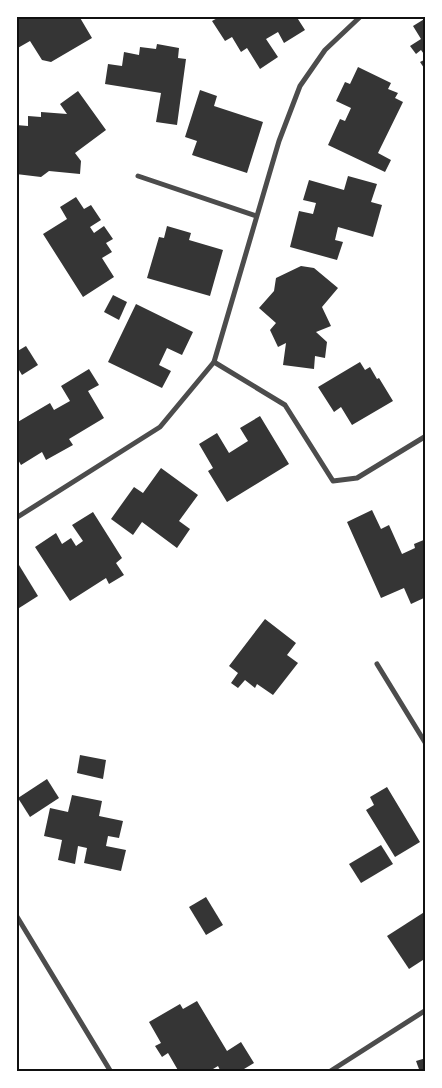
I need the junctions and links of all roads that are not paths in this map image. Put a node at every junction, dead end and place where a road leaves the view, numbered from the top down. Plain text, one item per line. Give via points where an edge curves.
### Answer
1 (362, 16) edge
2 (138, 176) dead end
3 (256, 216) junction
4 (214, 362) junction
5 (426, 436) edge
6 (16, 518) edge
7 (377, 664) dead end
8 (426, 744) edge
9 (16, 915) edge
10 (426, 1010) edge
11 (111, 1072) edge
12 (329, 1072) edge

1 - 3 street via 325,50 300,86
2 - 3 street
3 - 4 street
4 - 5 street via 285,405 333,481 357,478
4 - 6 street via 160,427
7 - 8 street
9 - 11 street
10 - 12 street

